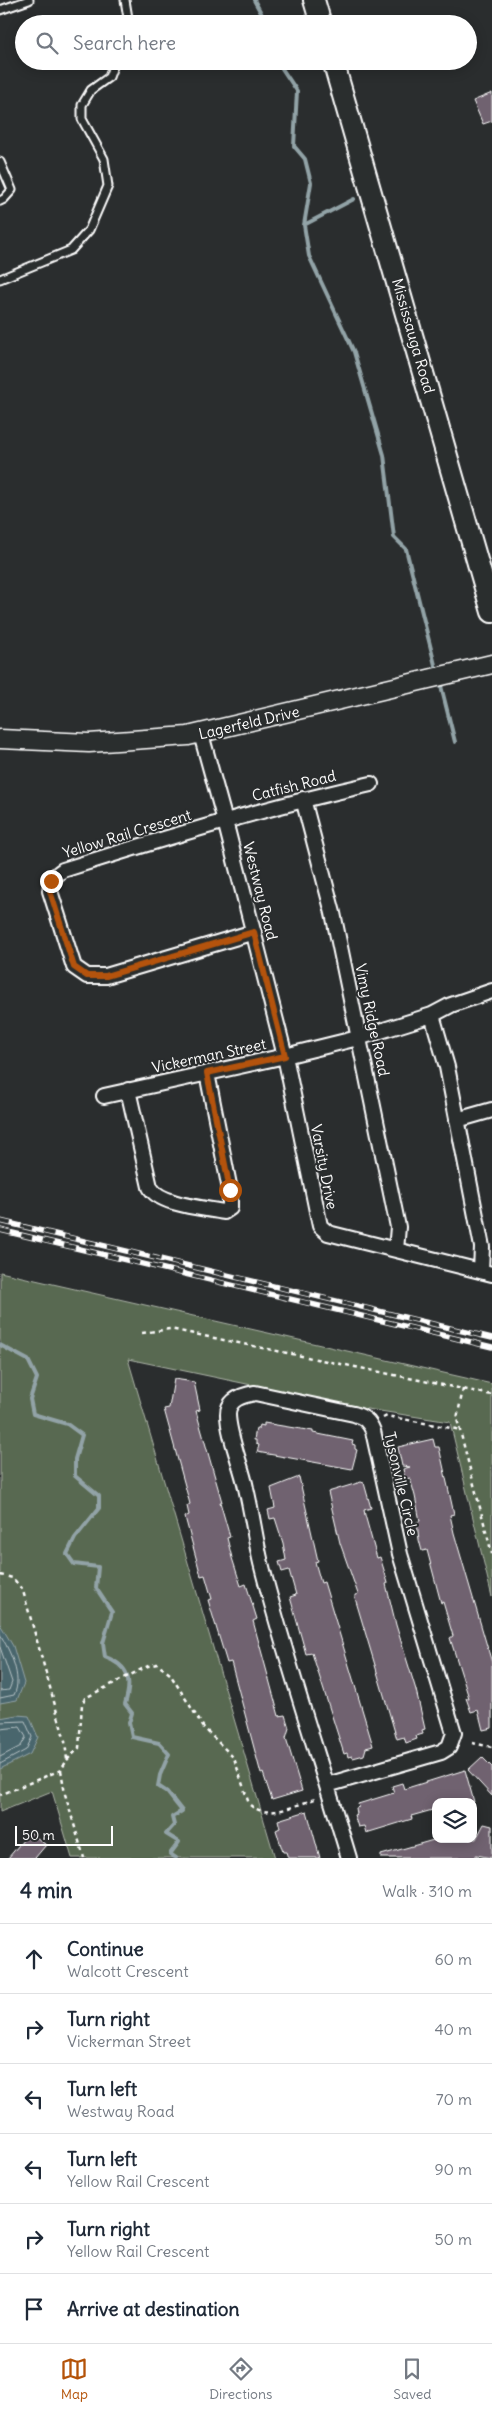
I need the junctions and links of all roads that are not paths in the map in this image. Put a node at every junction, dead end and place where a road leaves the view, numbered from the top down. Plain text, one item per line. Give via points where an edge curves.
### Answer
1 (29, 0) edge
2 (125, 0) edge
3 (314, 0) edge
4 (0, 10) edge
5 (128, 15) edge
6 (318, 15) edge
7 (112, 70) edge
8 (336, 70) edge
9 (0, 162) edge
10 (0, 201) edge
11 (0, 279) edge
12 (492, 612) edge
13 (492, 664) edge
14 (201, 734) junction
15 (0, 739) edge
16 (371, 784) dead end
17 (303, 799) junction
18 (225, 821) junction
19 (254, 932) junction
20 (492, 991) edge
21 (432, 1015) junction
22 (358, 1038) junction
23 (285, 1056) junction
24 (207, 1073) junction
25 (128, 1090) junction
26 (104, 1096) dead end
27 (492, 1110) edge
28 (457, 1120) junction
29 (396, 1250) junction
30 (486, 1272) edge
31 (328, 1785) junction
32 (349, 1858) edge

1 - 4 lane
2 - 5 lane
3 - 6 main road
7 - 11 lane via 109,77 91,90 82,105 82,119 104,159 108,186 89,230 71,250
8 - 12 main road, Mississauga Road
9 - 10 lane via 12,190
13 - 14 street, Lagerfeld Drive
14 - 15 street, Lagerfeld Drive via 89,743
14 - 18 street, Westway Road
16 - 17 street, Catfish Road
17 - 18 street, Catfish Road
17 - 22 street, Vimy Ridge Road via 333,913
18 - 19 street, Westway Road
18 - 19 street, Yellow Rail Crescent via 63,870 51,881 50,891 74,967 80,973 95,977
19 - 23 street, Westway Road
20 - 21 street, Vickerman Street via 451,1004
21 - 22 street, Vickerman Street
21 - 28 street via 447,1067
22 - 23 street, Vickerman Street
22 - 29 street, Vimy Ridge Road via 398,1227
23 - 24 street, Vickerman Street
23 - 29 street, Varsity Drive via 320,1226 328,1233
24 - 25 street, Vickerman Street
24 - 25 street via 230,1190 230,1208 224,1212 160,1198 152,1191
25 - 26 street, Vickerman Street
27 - 28 street
28 - 30 street
29 - 30 street, Varsity Drive
31 - 31 street, Tysonville Circle via 262,1564 230,1426 230,1405 244,1395 255,1393 354,1414 370,1423 400,1554 454,1733 449,1747 441,1752
31 - 32 street, Tysonville Circle

